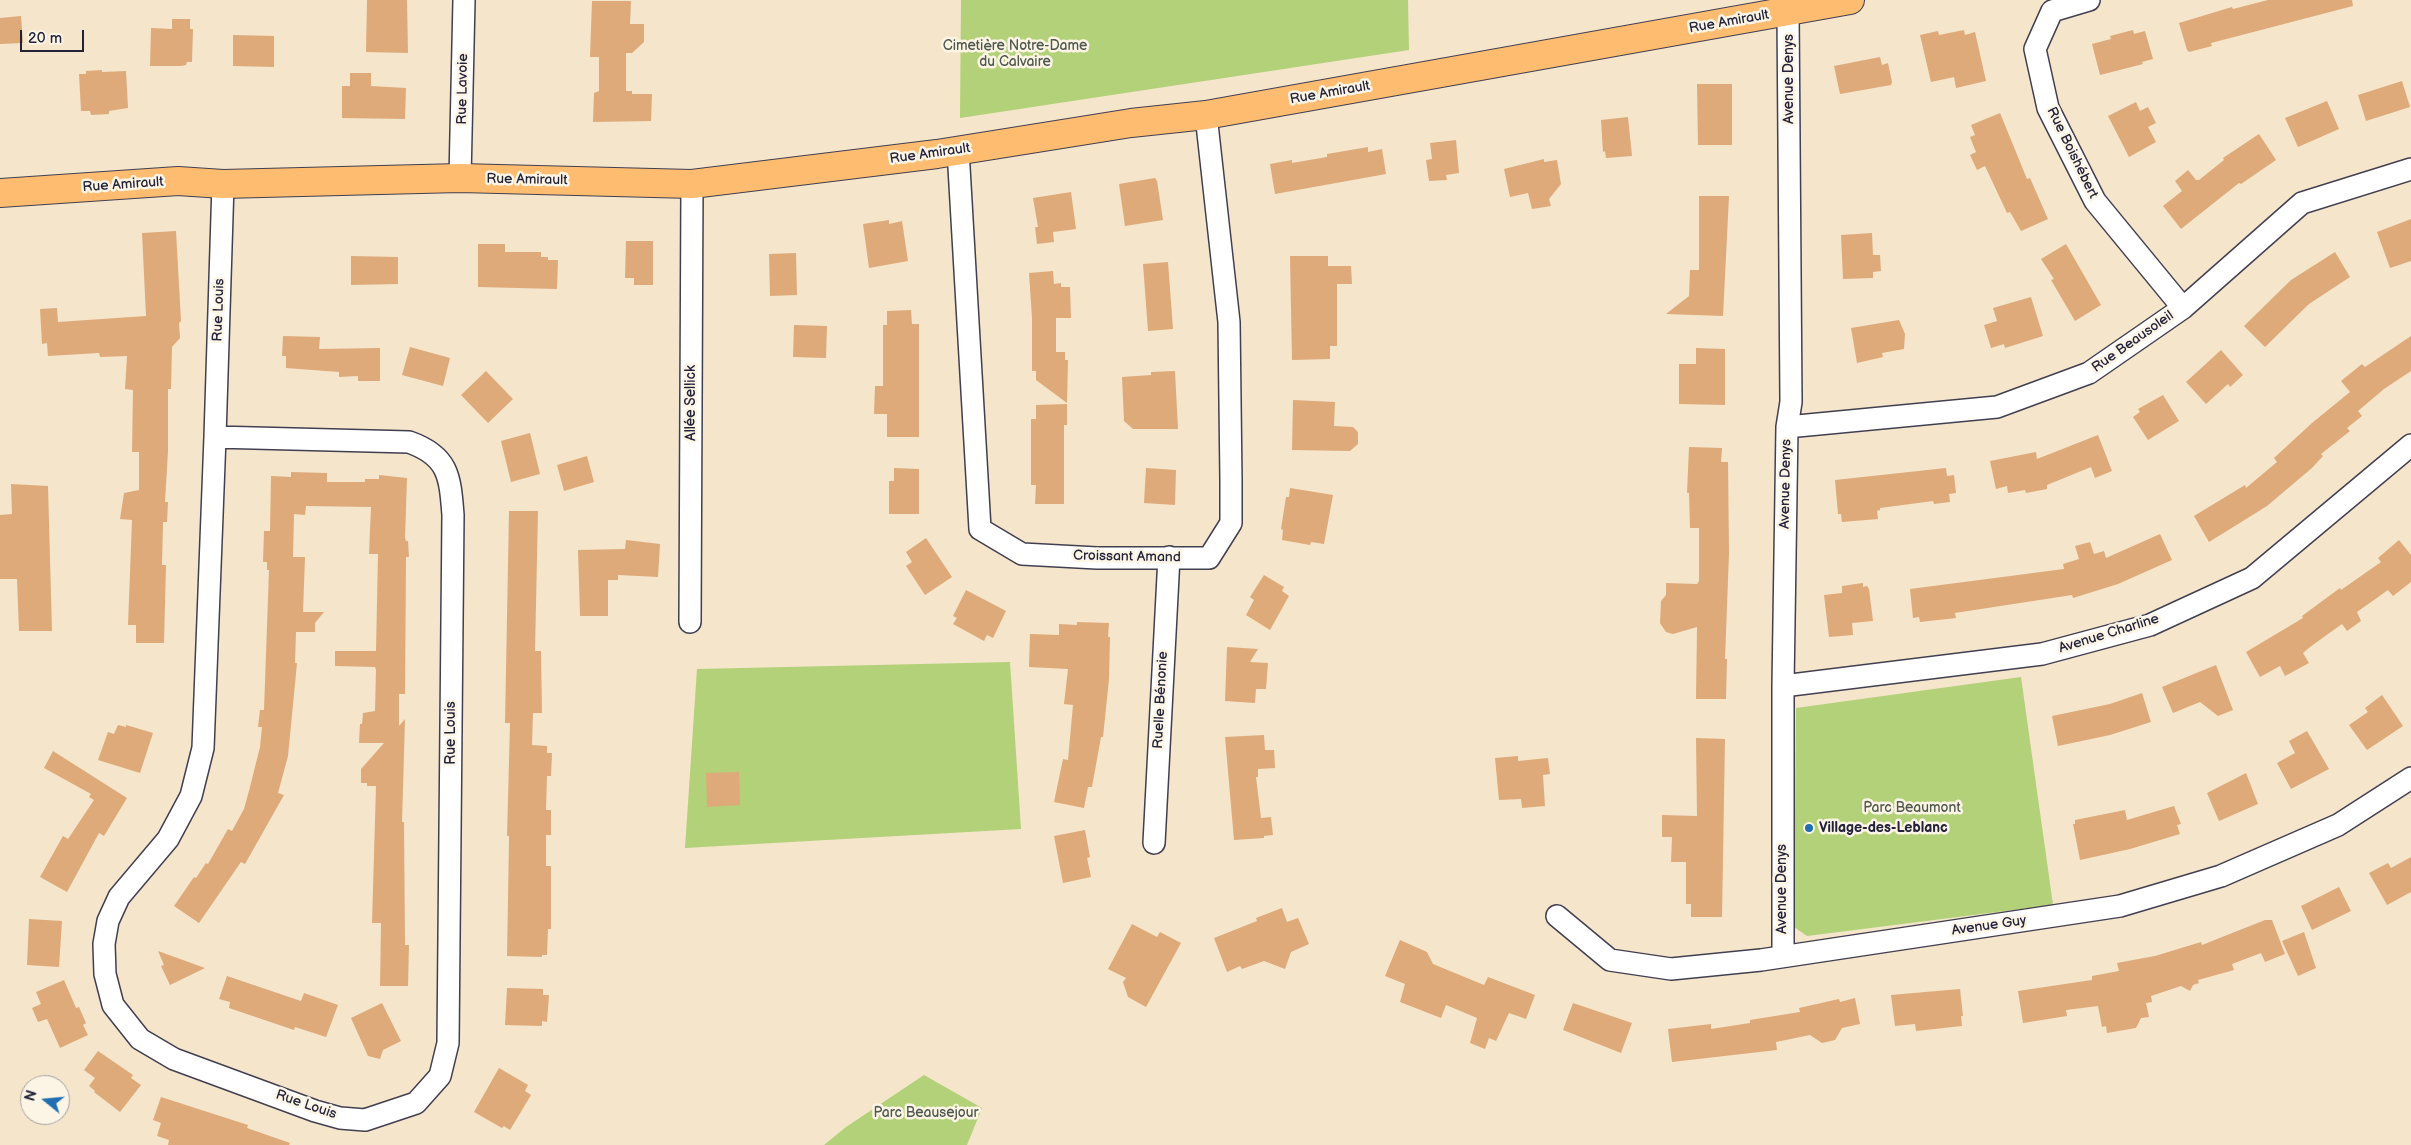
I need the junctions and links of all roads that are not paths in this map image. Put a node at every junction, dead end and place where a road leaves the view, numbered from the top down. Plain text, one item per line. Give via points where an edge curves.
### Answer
1 (464, 0) edge
2 (1850, 0) edge
3 (2089, 0) edge
4 (1788, 12) junction
5 (1206, 114) junction
6 (958, 150) junction
7 (2411, 169) edge
8 (460, 178) junction
9 (223, 184) junction
10 (692, 184) junction
11 (0, 193) edge
12 (2183, 308) junction
13 (1787, 427) junction
14 (215, 437) junction
15 (2411, 445) edge
16 (1169, 557) junction
17 (690, 622) dead end
18 (1783, 686) junction
19 (2411, 778) edge
20 (1154, 843) dead end
21 (1557, 916) dead end
22 (1782, 956) junction

1 - 8 street, Rue Lavoie
2 - 4 main road, Rue Amirault
3 - 12 street, Rue Boishébert via 2052,10 2035,49 2048,108 2095,200
4 - 5 main road, Rue Amirault
4 - 13 street, Avenue Denys via 1791,402
5 - 6 main road, Rue Amirault
5 - 16 street, Croissant Amand via 1229,322 1231,523 1209,558
6 - 10 main road, Rue Amirault
6 - 16 street, Croissant Amand via 980,529 1022,554
7 - 12 street, Rue Beausoleil via 2302,203
8 - 9 main road, Rue Amirault
8 - 10 main road, Rue Amirault
9 - 11 main road, Rue Amirault via 178,181
9 - 14 street, Rue Louis
10 - 17 street, Allée Sellick
12 - 13 street, Rue Beausoleil via 2089,373 1997,407
13 - 18 street, Avenue Denys
14 - 14 street, Rue Louis via 203,748 191,796 168,839 118,897 108,921 104,944 105,974 113,1005 140,1039 174,1058 315,1111 365,1120 416,1103 440,1076 448,1042 453,515 450,479 436,456 409,442
15 - 18 street, Avenue Charline via 2252,578 2150,625 2042,654
16 - 20 street, Ruelle Bénonie
18 - 22 street, Avenue Denys
19 - 22 street, Avenue Guy via 2328,829 2220,876 2120,906
21 - 22 street, Avenue Guy via 1610,960 1671,969

